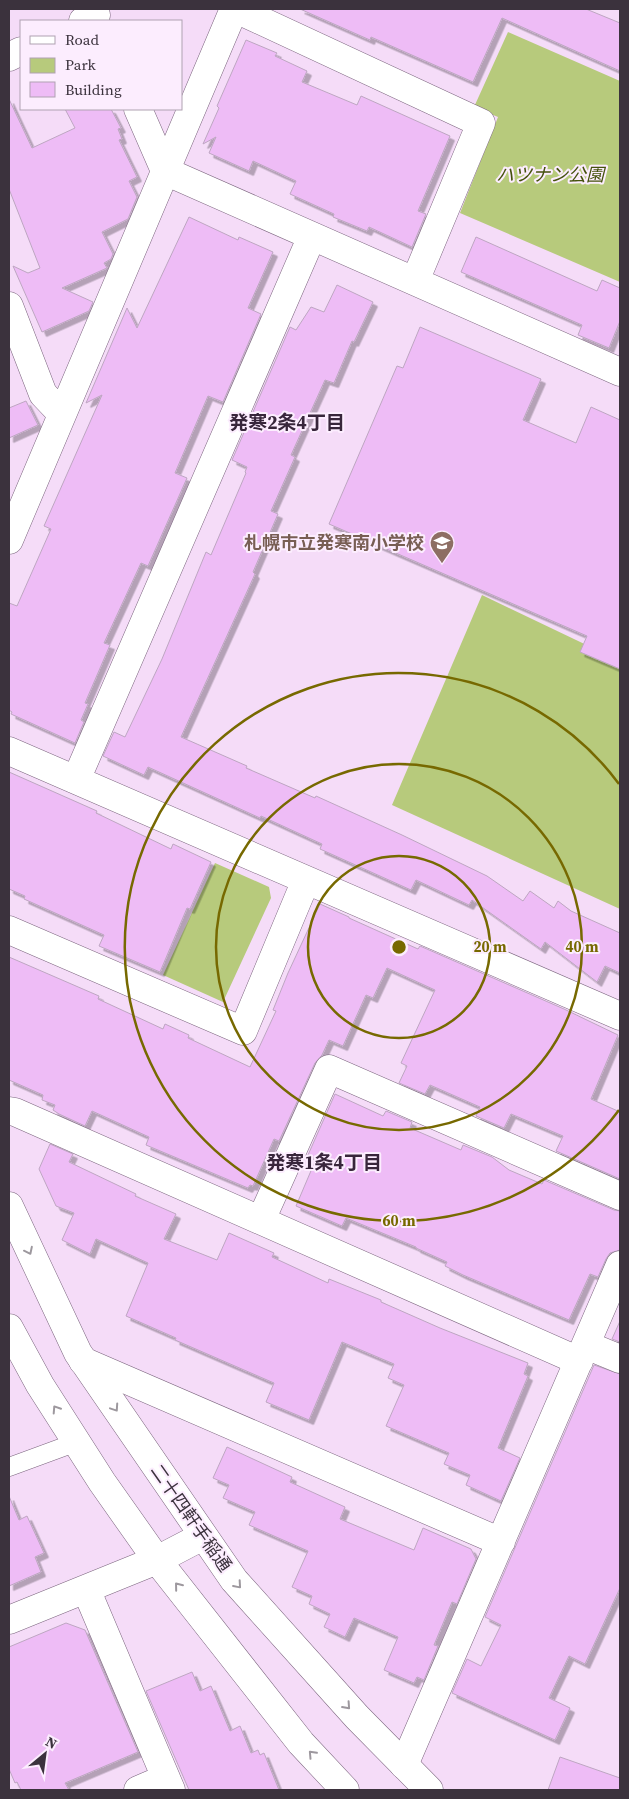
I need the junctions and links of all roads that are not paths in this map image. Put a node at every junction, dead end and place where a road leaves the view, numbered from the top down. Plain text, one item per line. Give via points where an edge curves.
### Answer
1 (235, 9) edge
2 (138, 110) edge
3 (165, 171) junction
4 (312, 236) junction
5 (414, 281) junction
6 (9, 306) edge
7 (620, 372) edge
8 (62, 414) junction
9 (9, 540) edge
10 (9, 751) edge
11 (76, 780) junction
12 (306, 880) junction
13 (9, 930) edge
14 (620, 1016) edge
15 (9, 1111) edge
16 (620, 1196) edge
17 (9, 1206) edge
18 (261, 1220) junction
19 (620, 1265) edge
20 (9, 1328) edge
21 (582, 1353) junction
22 (620, 1360) edge
23 (83, 1361) junction
24 (76, 1442) junction
25 (9, 1468) edge
26 (203, 1536) junction
27 (501, 1542) junction
28 (157, 1560) junction
29 (86, 1589) junction
30 (9, 1620) edge
31 (404, 1765) junction
32 (168, 1784) edge
33 (138, 1790) edge
34 (345, 1790) edge
35 (429, 1790) edge

1 - 3 street
1 - 5 street via 481,123
2 - 3 street
3 - 4 street
3 - 8 street
4 - 5 street
4 - 11 street
5 - 7 street
6 - 8 street via 43,394
8 - 9 street
10 - 11 street
11 - 12 street
12 - 13 street via 243,1031
12 - 14 street
15 - 18 street
16 - 18 street via 329,1069
17 -> 23 street, 二十四軒手稲通
18 - 21 street
19 - 21 street
24 -> 20 street
21 - 22 street
21 - 27 street
23 -> 26 street, 二十四軒手稲通
23 - 27 street
24 - 25 lane
24 - 28 street
26 - 28 street
26 -> 31 street, 二十四軒手稲通 via 234,1580
27 - 31 street
28 - 29 street
34 -> 28 street via 301,1743
29 - 30 street
29 - 32 street
31 - 35 street, 二十四軒手稲通
32 - 33 street

